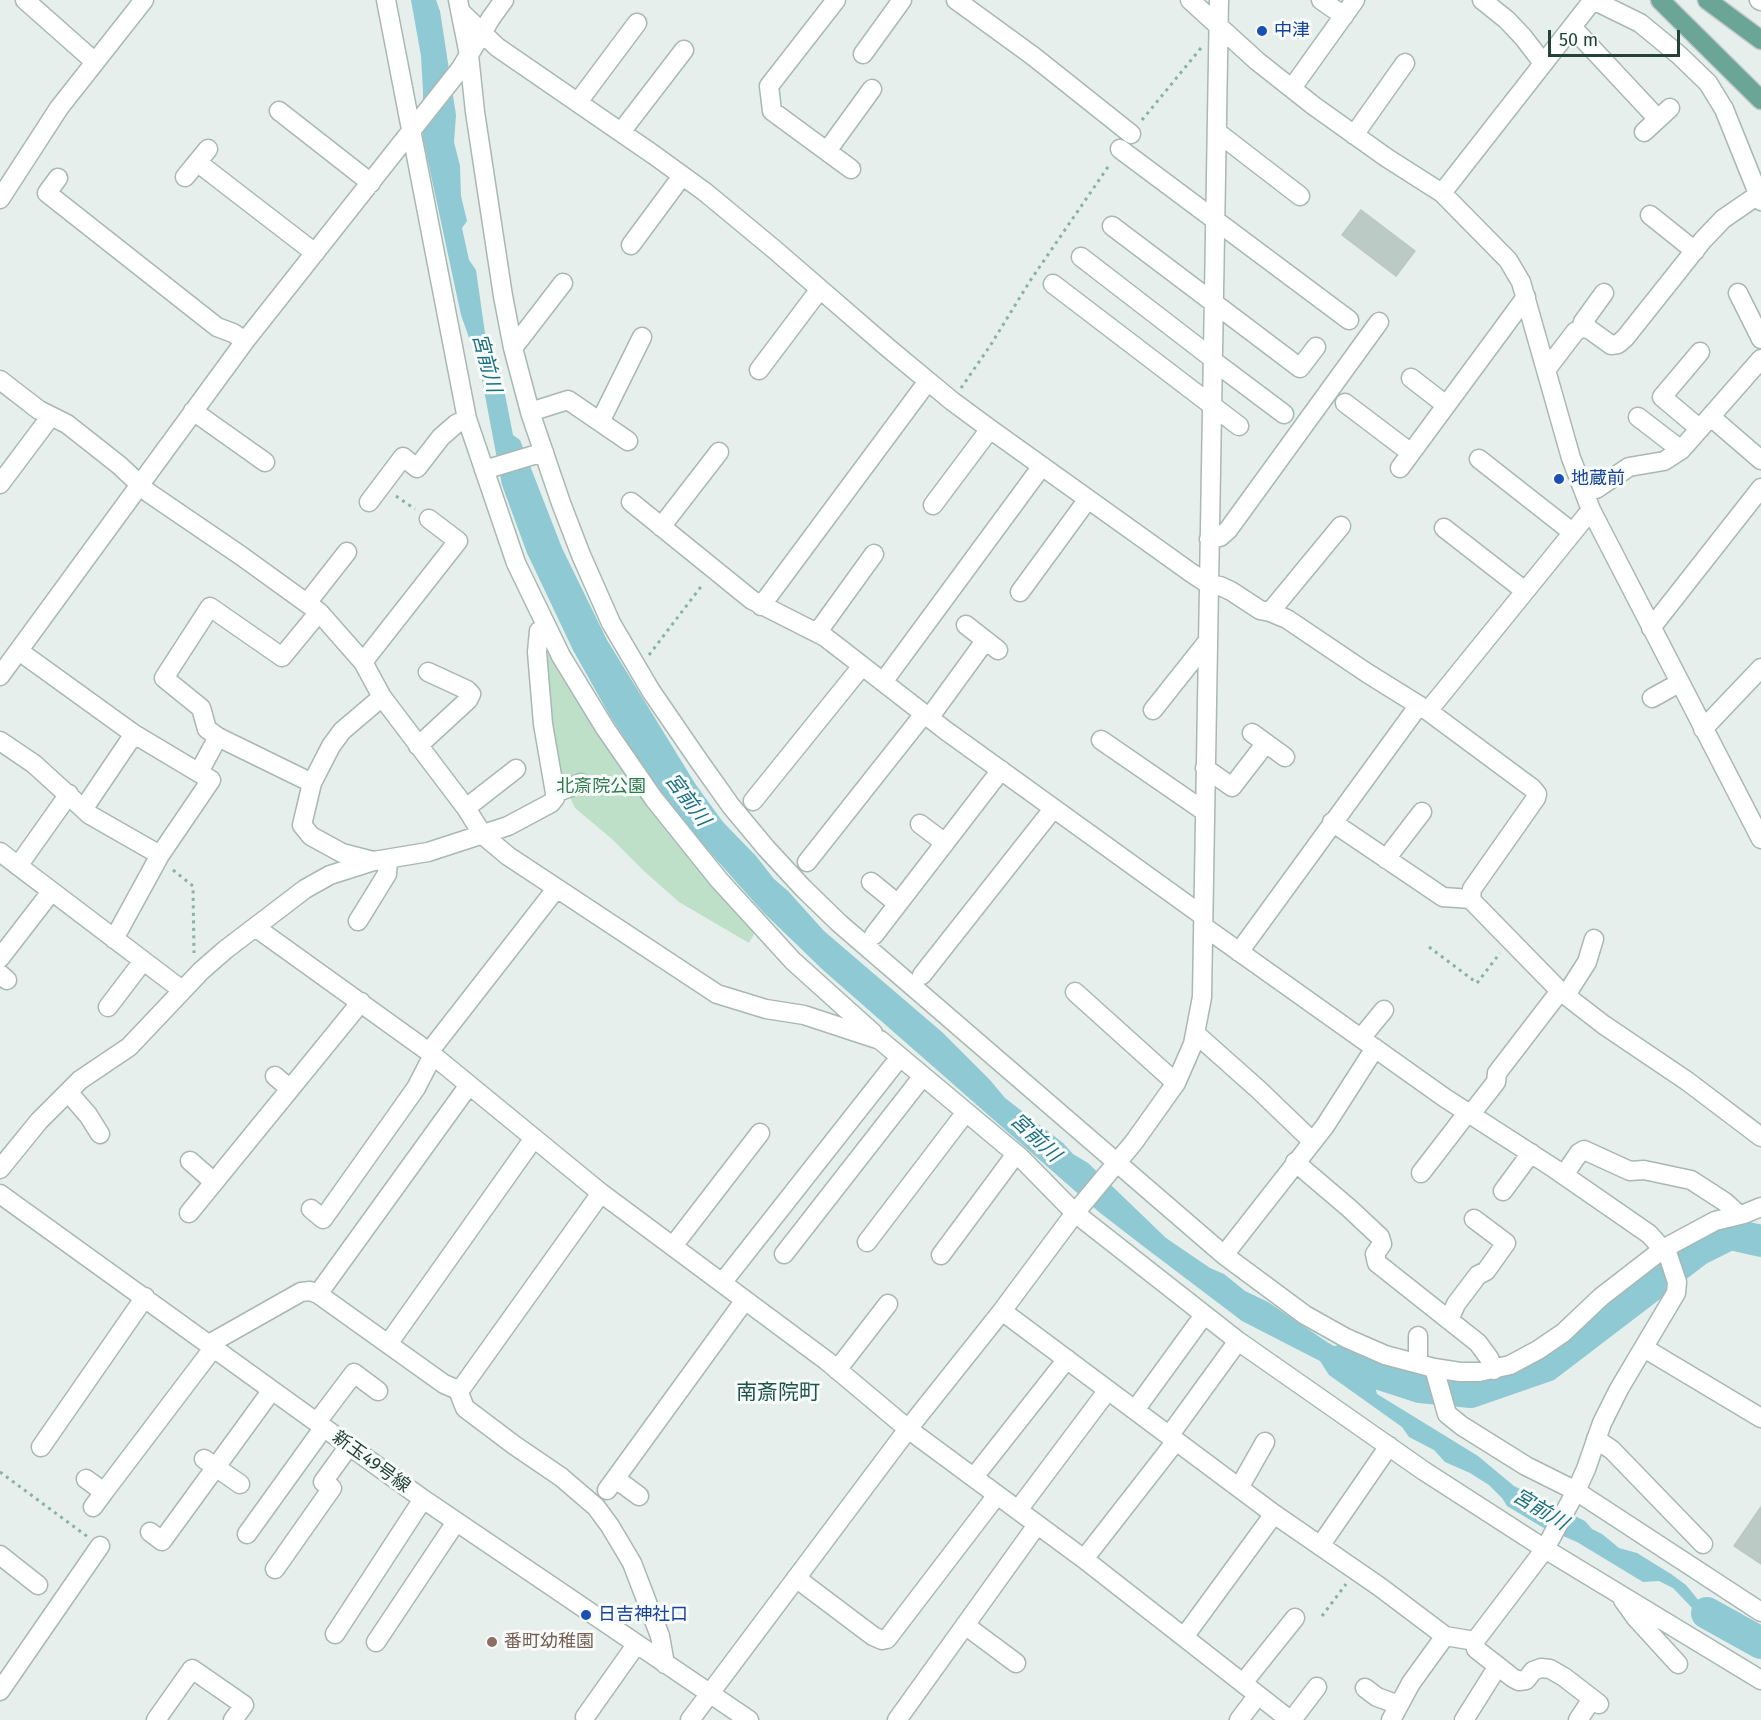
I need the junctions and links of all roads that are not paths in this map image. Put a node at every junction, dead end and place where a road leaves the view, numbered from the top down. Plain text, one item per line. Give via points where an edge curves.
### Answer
1 (25, 0) edge
2 (144, 0) edge
3 (386, 0) edge
4 (504, 0) edge
5 (836, 0) edge
6 (902, 0) edge
7 (956, 0) edge
8 (1190, 0) edge
9 (1320, 0) edge
10 (1355, 0) edge
11 (1482, 0) edge
12 (1593, 0) edge
13 (1660, 0) edge
14 (1707, 0) edge
15 (1221, 2) edge
16 (456, 4) edge
17 (1344, 16) junction
18 (637, 23) dead end
19 (1219, 26) junction
20 (1572, 27) junction
21 (483, 33) junction
22 (1761, 40) edge
23 (684, 50) dead end
24 (863, 54) dead end
25 (95, 62) junction
26 (465, 62) junction
27 (1405, 63) dead end
28 (1543, 63) junction
29 (1292, 88) junction
30 (872, 89) dead end
31 (1761, 100) edge
32 (578, 102) junction
33 (279, 111) dead end
34 (1657, 120) dead end
35 (416, 126) junction
36 (621, 132) junction
37 (1217, 132) junction
38 (1131, 134) road end
39 (1354, 135) junction
40 (1120, 149) road end
41 (827, 151) junction
42 (851, 169) dead end
43 (682, 176) junction
44 (185, 177) dead end
45 (58, 178) dead end
46 (371, 183) junction
47 (1442, 193) junction
48 (1299, 196) dead end
49 (1759, 198) edge
50 (0, 199) edge
51 (1650, 215) dead end
52 (1215, 219) junction
53 (1112, 226) dead end
54 (631, 244) dead end
55 (1695, 251) junction
56 (315, 253) junction
57 (1081, 257) dead end
58 (564, 283) dead end
59 (1053, 284) dead end
60 (820, 289) junction
61 (1604, 293) dead end
62 (1738, 293) dead end
63 (1526, 297) junction
64 (1214, 304) junction
65 (1348, 320) dead end
66 (1379, 321) dead end
67 (1581, 328) junction
68 (642, 337) dead end
69 (1761, 339) edge
70 (245, 341) junction
71 (1316, 347) dead end
72 (513, 348) junction
73 (1700, 352) dead end
74 (1212, 359) junction
75 (1761, 359) edge
76 (759, 370) dead end
77 (1546, 370) junction
78 (1411, 378) dead end
79 (0, 380) edge
80 (928, 381) junction
81 (1754, 381) edge
82 (1355, 403) dead end
83 (1211, 404) junction
84 (1446, 405) junction
85 (194, 411) junction
86 (530, 412) junction
87 (1284, 414) dead end
88 (51, 416) junction
89 (1638, 417) dead end
90 (467, 419) junction
91 (600, 422) junction
92 (1705, 423) junction
93 (1239, 426) dead end
94 (990, 429) junction
95 (628, 441) dead end
96 (1681, 450) junction
97 (719, 452) dead end
98 (540, 453) junction
99 (1411, 453) junction
100 (1479, 459) dead end
101 (1761, 460) edge
102 (265, 462) dead end
103 (1042, 466) junction
104 (1400, 468) dead end
105 (488, 469) junction
106 (0, 484) edge
107 (139, 484) junction
108 (1761, 488) edge
109 (1584, 490) junction
110 (1088, 499) junction
111 (369, 502) dead end
112 (631, 502) dead end
113 (933, 505) dead end
114 (1591, 510) junction
115 (429, 519) dead end
116 (1341, 526) dead end
117 (661, 527) junction
118 (1444, 528) dead end
119 (1572, 532) junction
120 (1209, 539) junction
121 (347, 552) dead end
122 (874, 554) dead end
123 (1208, 584) junction
124 (1525, 591) junction
125 (1020, 592) dead end
126 (761, 606) junction
127 (313, 607) junction
128 (1270, 612) junction
129 (546, 626) junction
130 (966, 626) dead end
131 (1651, 628) junction
132 (817, 633) junction
133 (1207, 642) junction
134 (19, 651) junction
135 (363, 662) junction
136 (862, 666) junction
137 (1761, 668) edge
138 (428, 672) dead end
139 (0, 676) edge
140 (883, 682) junction
141 (1679, 683) junction
142 (382, 697) junction
143 (1155, 698) dead end
144 (1652, 698) dead end
145 (1424, 708) junction
146 (927, 716) junction
147 (1703, 729) junction
148 (134, 734) junction
149 (218, 737) junction
150 (1101, 740) dead end
151 (0, 741) edge
152 (418, 746) junction
153 (1285, 757) dead end
154 (1205, 768) junction
155 (516, 769) dead end
156 (1001, 770) junction
157 (198, 772) junction
158 (312, 783) junction
159 (581, 783) dead end
160 (555, 793) junction
161 (69, 795) junction
162 (753, 801) dead end
163 (84, 808) junction
164 (466, 808) junction
165 (1053, 809) junction
166 (1204, 811) junction
167 (1422, 812) dead end
168 (1332, 822) junction
169 (920, 824) dead end
170 (483, 835) junction
171 (1761, 839) edge
172 (945, 843) junction
173 (0, 852) edge
174 (818, 856) dead end
175 (159, 857) junction
176 (1386, 859) junction
177 (381, 860) junction
178 (18, 866) junction
179 (871, 882) dead end
180 (556, 889) junction
181 (51, 892) junction
182 (1471, 899) junction
183 (898, 904) junction
184 (358, 921) dead end
185 (1203, 921) junction
186 (255, 927) junction
187 (874, 935) dead end
188 (114, 939) junction
189 (1594, 939) dead end
190 (1239, 952) junction
191 (0, 958) edge
192 (143, 960) junction
193 (922, 975) dead end
194 (182, 990) junction
195 (1075, 992) dead end
196 (1563, 993) junction
197 (361, 1002) junction
198 (108, 1007) dead end
199 (1384, 1010) dead end
200 (1196, 1034) junction
201 (880, 1040) junction
202 (1368, 1043) junction
203 (431, 1054) junction
204 (900, 1057) junction
205 (275, 1076) dead end
206 (923, 1076) junction
207 (1176, 1083) junction
208 (469, 1085) junction
209 (290, 1089) junction
210 (68, 1092) junction
211 (966, 1112) junction
212 (1469, 1113) junction
213 (760, 1133) dead end
214 (100, 1134) dead end
215 (1761, 1137) edge
216 (534, 1138) junction
217 (1311, 1142) junction
218 (1531, 1153) junction
219 (1016, 1154) junction
220 (190, 1161) dead end
221 (1295, 1162) junction
222 (1113, 1165) junction
223 (0, 1169) edge
224 (1421, 1173) dead end
225 (1564, 1175) junction
226 (214, 1182) junction
227 (1503, 1191) dead end
228 (601, 1193) junction
229 (0, 1194) edge
230 (1761, 1207) edge
231 (311, 1209) dead end
232 (1077, 1210) junction
233 (189, 1213) dead end
234 (1739, 1215) junction
235 (1486, 1221) dead end
236 (867, 1242) dead end
237 (673, 1246) junction
238 (1665, 1252) junction
239 (784, 1254) dead end
240 (1224, 1254) junction
241 (941, 1255) dead end
242 (722, 1282) junction
243 (318, 1294) junction
244 (145, 1297) junction
245 (745, 1300) junction
246 (888, 1304) dead end
247 (1002, 1311) junction
248 (1204, 1315) junction
249 (1449, 1320) junction
250 (1418, 1336) dead end
251 (1238, 1341) junction
252 (388, 1344) junction
253 (212, 1346) junction
254 (1644, 1348) junction
255 (1067, 1359) junction
256 (1429, 1369) junction
257 (837, 1370) junction
258 (1494, 1370) junction
259 (272, 1389) junction
260 (458, 1390) junction
261 (1108, 1390) junction
262 (378, 1391) dead end
263 (1136, 1410) junction
264 (1761, 1418) edge
265 (321, 1424) junction
266 (908, 1429) junction
267 (1173, 1438) junction
268 (1596, 1439) junction
269 (1264, 1442) dead end
270 (349, 1446) junction
271 (1389, 1446) junction
272 (41, 1447) dead end
273 (210, 1464) junction
274 (974, 1477) junction
275 (86, 1479) dead end
276 (240, 1484) dead end
277 (1239, 1488) junction
278 (104, 1492) junction
279 (997, 1495) junction
280 (1574, 1495) junction
281 (639, 1496) dead end
282 (423, 1499) junction
283 (93, 1507) dead end
284 (1018, 1510) junction
285 (1274, 1514) junction
286 (456, 1522) junction
287 (1037, 1524) junction
288 (150, 1532) dead end
289 (247, 1534) dead end
290 (1703, 1544) dead end
291 (1547, 1545) junction
292 (100, 1546) road end
293 (1320, 1546) junction
294 (0, 1555) edge
295 (1084, 1559) junction
296 (275, 1569) dead end
297 (33, 1573) dead end
298 (796, 1578) junction
299 (1618, 1593) junction
300 (1761, 1612) edge
301 (1295, 1618) dead end
302 (965, 1625) junction
303 (336, 1634) dead end
304 (1445, 1636) junction
305 (1184, 1637) junction
306 (1475, 1641) junction
307 (376, 1642) dead end
308 (636, 1645) junction
309 (1016, 1663) dead end
310 (665, 1664) junction
311 (1678, 1664) dead end
312 (1498, 1666) junction
313 (1761, 1680) edge
314 (1243, 1683) junction
315 (1317, 1688) dead end
316 (1365, 1688) dead end
317 (0, 1691) edge
318 (710, 1694) junction
319 (1258, 1695) junction
320 (1395, 1713) edge
321 (585, 1717) dead end
322 (156, 1720) edge
323 (233, 1720) edge
324 (690, 1720) edge
325 (749, 1720) edge
326 (897, 1720) edge
327 (1239, 1720) edge
328 (1291, 1720) edge
329 (1464, 1720) edge
330 (1578, 1720) edge

1 - 25 street
2 - 25 street
3 - 35 street
4 - 21 street
5 - 41 street via 769,86 772,111
6 - 24 street
7 - 38 street
8 - 19 street
9 - 17 street
10 - 17 street
11 - 28 street via 1524,37
12 - 20 street
12 - 49 street via 1640,23 1708,83 1724,109
13 - 31 main road
14 - 22 main road
15 - 19 street
16 - 21 street
16 - 26 street
17 - 29 street
18 - 32 street
19 - 29 street
19 - 37 street
20 - 28 street
20 - 34 street
21 - 26 street
21 - 32 street via 497,47
23 - 36 street
25 - 50 street via 59,108
26 - 35 street
26 - 72 street
27 - 39 street
28 - 47 street
29 - 39 street
30 - 41 street
32 - 36 street
33 - 46 street
35 - 46 street
35 - 90 street
36 - 43 street
37 - 48 street
37 - 52 street
39 - 47 street
40 - 52 street
41 - 42 street
43 - 54 street
43 - 60 street
44 - 56 street via 202,156
45 - 70 street via 47,194 217,327
46 - 56 street
47 - 63 street via 1508,260
49 - 55 street via 1723,219
51 - 55 street
52 - 64 street
52 - 65 street via 1302,274
53 - 64 street
55 - 67 street via 1618,344 1611,345
56 - 70 street
57 - 74 street via 1116,273
58 - 72 street
59 - 83 street
60 - 76 street
60 - 80 street
61 - 67 street
62 - 69 street
63 - 77 street
63 - 84 street
64 - 71 street via 1300,368
64 - 74 street
66 - 120 street via 1228,530
67 - 77 street
68 - 91 street via 623,355
70 - 85 street
72 - 86 street
73 - 92 street via 1662,397
74 - 83 street
74 - 87 street
75 - 81 street
77 - 109 street
78 - 84 street
79 - 88 street
80 - 94 street
80 - 126 street
81 - 92 street
82 - 99 street
83 - 93 street
83 - 120 street
84 - 99 street
85 - 102 street
85 - 107 street
86 - 91 street via 568,400
86 - 98 street
88 - 106 street
88 - 107 street via 67,424
89 - 96 street
90 - 105 street
90 - 111 street via 441,436 417,468 403,457
91 - 95 street
92 - 96 street
92 - 101 street
94 - 103 street
94 - 113 street
96 - 109 street via 1664,461 1629,467 1596,489
97 - 117 street
98 - 105 street
98 - 222 street via 611,623 651,691 731,806 771,841 803,888 839,923 1069,1111
99 - 104 street
100 - 119 street
103 - 110 street
103 - 140 street
105 - 129 street via 516,562
107 - 127 street
107 - 134 street
108 - 131 street
109 - 114 street
110 - 123 street
110 - 125 street
112 - 117 street
114 - 119 street
114 - 131 street
115 - 135 street via 458,541
116 - 128 street
117 - 126 street
118 - 124 street
119 - 124 street
120 - 123 street
121 - 127 street
122 - 132 street
123 - 128 street via 1231,591
123 - 133 street
124 - 145 street
126 - 132 street
127 - 135 street
127 - 149 street via 282,657 210,607 164,678 201,708 207,729
128 - 145 street via 1287,619
129 - 160 street via 539,631 537,652 543,724
129 - 201 street via 604,729 718,880 793,961
130 - 146 street via 992,645
131 - 141 street
132 - 136 street
133 - 143 street
133 - 154 street
134 - 139 street
134 - 148 street
135 - 142 street
136 - 140 street
136 - 162 street
137 - 147 street
138 - 152 street via 471,694
140 - 146 street
141 - 144 street
141 - 147 street
142 - 152 street
142 - 158 street via 342,731
145 - 168 street
145 - 182 street via 1537,794 1472,889
146 - 156 street
146 - 174 street via 878,787
147 - 171 street
148 - 157 street
148 - 163 street
149 - 157 street
149 - 158 street
150 - 166 street
151 - 161 street
152 - 164 street
153 - 154 street via 1259,738 1232,787
154 - 166 street
155 - 164 street
156 - 165 street
156 - 172 street
157 - 175 street via 211,780
158 - 177 street via 302,825 311,836 342,853
159 - 160 street
160 - 170 street via 544,808
161 - 163 street
161 - 178 street
163 - 175 street
164 - 170 street
165 - 185 street
165 - 193 street via 994,869 929,952
166 - 185 street
167 - 176 street
168 - 176 street
168 - 190 street
169 - 172 street
170 - 177 street via 428,852
170 - 180 street
172 - 183 street
173 - 178 street
175 - 188 street
176 - 182 street via 1443,897
177 - 184 street via 387,874
177 - 186 street via 330,875
178 - 181 street
179 - 183 street
180 - 201 street via 717,994 766,1009 804,1015
180 - 203 street
181 - 188 street
181 - 191 street
182 - 196 street
183 - 187 street
185 - 190 street
185 - 200 street via 1202,997
186 - 194 street
186 - 197 street
188 - 192 street
189 - 196 street via 1587,962
190 - 202 street
192 - 194 street
192 - 198 street
194 - 210 street via 129,1047
195 - 207 street
196 - 212 street
196 - 215 street
197 - 203 street
197 - 209 street
199 - 202 street
200 - 207 street
200 - 217 street
201 - 204 street
202 - 212 street
202 - 217 street via 1325,1126
203 - 208 street
203 - 231 street via 416,1088 323,1219
204 - 206 street
204 - 242 street
205 - 209 street
206 - 211 street
206 - 239 street
207 - 222 street
208 - 216 street
208 - 243 street
209 - 226 street
210 - 214 street
210 - 223 street
211 - 219 street
211 - 236 street
212 - 218 street
212 - 224 street
213 - 237 street
216 - 228 street
216 - 252 street
217 - 221 street
218 - 225 street
218 - 227 street
219 - 232 street
219 - 241 street
220 - 226 street
221 - 240 street
221 - 249 street via 1380,1237 1382,1244 1375,1254 1377,1263
222 - 232 street
222 - 240 street
225 - 234 street via 1584,1150 1630,1171 1644,1170 1692,1180
225 - 238 street via 1649,1234
226 - 233 street
228 - 237 street
228 - 260 street
229 - 244 street, 新玉49号線
230 - 234 street
232 - 247 street
232 - 248 street
234 - 238 street via 1715,1221
235 - 249 street via 1506,1243 1456,1304
237 - 242 street
238 - 254 street via 1677,1282 1676,1293
238 - 258 street via 1601,1297 1563,1333 1522,1359
240 - 256 street via 1326,1327 1385,1355
242 - 245 street
243 - 252 street
243 - 253 street via 302,1292
244 - 253 street, 新玉49号線
244 - 272 street
245 - 257 street
245 - 281 street via 611,1485
246 - 257 street
247 - 255 street
247 - 266 street
248 - 251 street
248 - 263 street
249 - 258 street via 1484,1350
250 - 256 street
251 - 267 street
251 - 271 street
252 - 260 street
253 - 259 street, 新玉49号線
253 - 278 street
254 - 264 street
254 - 268 street
255 - 261 street
255 - 274 street
256 - 258 street
256 - 280 street via 1447,1414
257 - 266 street
259 - 265 street, 新玉49号線
259 - 273 street
260 - 310 street via 465,1408 596,1507 632,1563 660,1635
261 - 263 street
261 - 284 street
262 - 265 street via 354,1373
263 - 267 street
265 - 270 street, 新玉49号線
265 - 289 street
266 - 274 street
266 - 298 street
267 - 277 street
267 - 295 street
268 - 280 street
268 - 290 street via 1612,1450
269 - 277 street
270 - 282 street, 新玉49号線
270 - 296 street via 323,1482 332,1488
271 - 291 street
271 - 293 street
273 - 276 street
273 - 288 street via 162,1541
274 - 279 street
275 - 278 street
277 - 285 street
278 - 283 street
279 - 284 street
279 - 298 street via 887,1639 873,1636
280 - 291 street
280 - 300 street
282 - 286 street, 新玉49号線
282 - 303 street
284 - 287 street
285 - 293 street
285 - 305 street
286 - 307 street
286 - 308 street, 新玉49号線
287 - 295 street
287 - 302 street
291 - 299 street
291 - 306 street
292 - 317 street
293 - 304 street
294 - 297 street
295 - 305 street
298 - 318 street
299 - 311 street
299 - 313 street
301 - 314 street
302 - 309 street
302 - 326 street
304 - 306 street
304 - 320 street
305 - 314 street
306 - 312 street via 1476,1649
308 - 310 street, 新玉49号線
308 - 321 street
310 - 318 street, 新玉49号線
312 - 329 street
312 - 330 street via 1520,1681 1541,1668 1564,1677 1596,1701
314 - 319 street
315 - 328 street
316 - 320 street
318 - 324 street
318 - 325 street, 新玉49号線
319 - 327 street
319 - 328 street
322 - 323 street via 192,1669 244,1705

